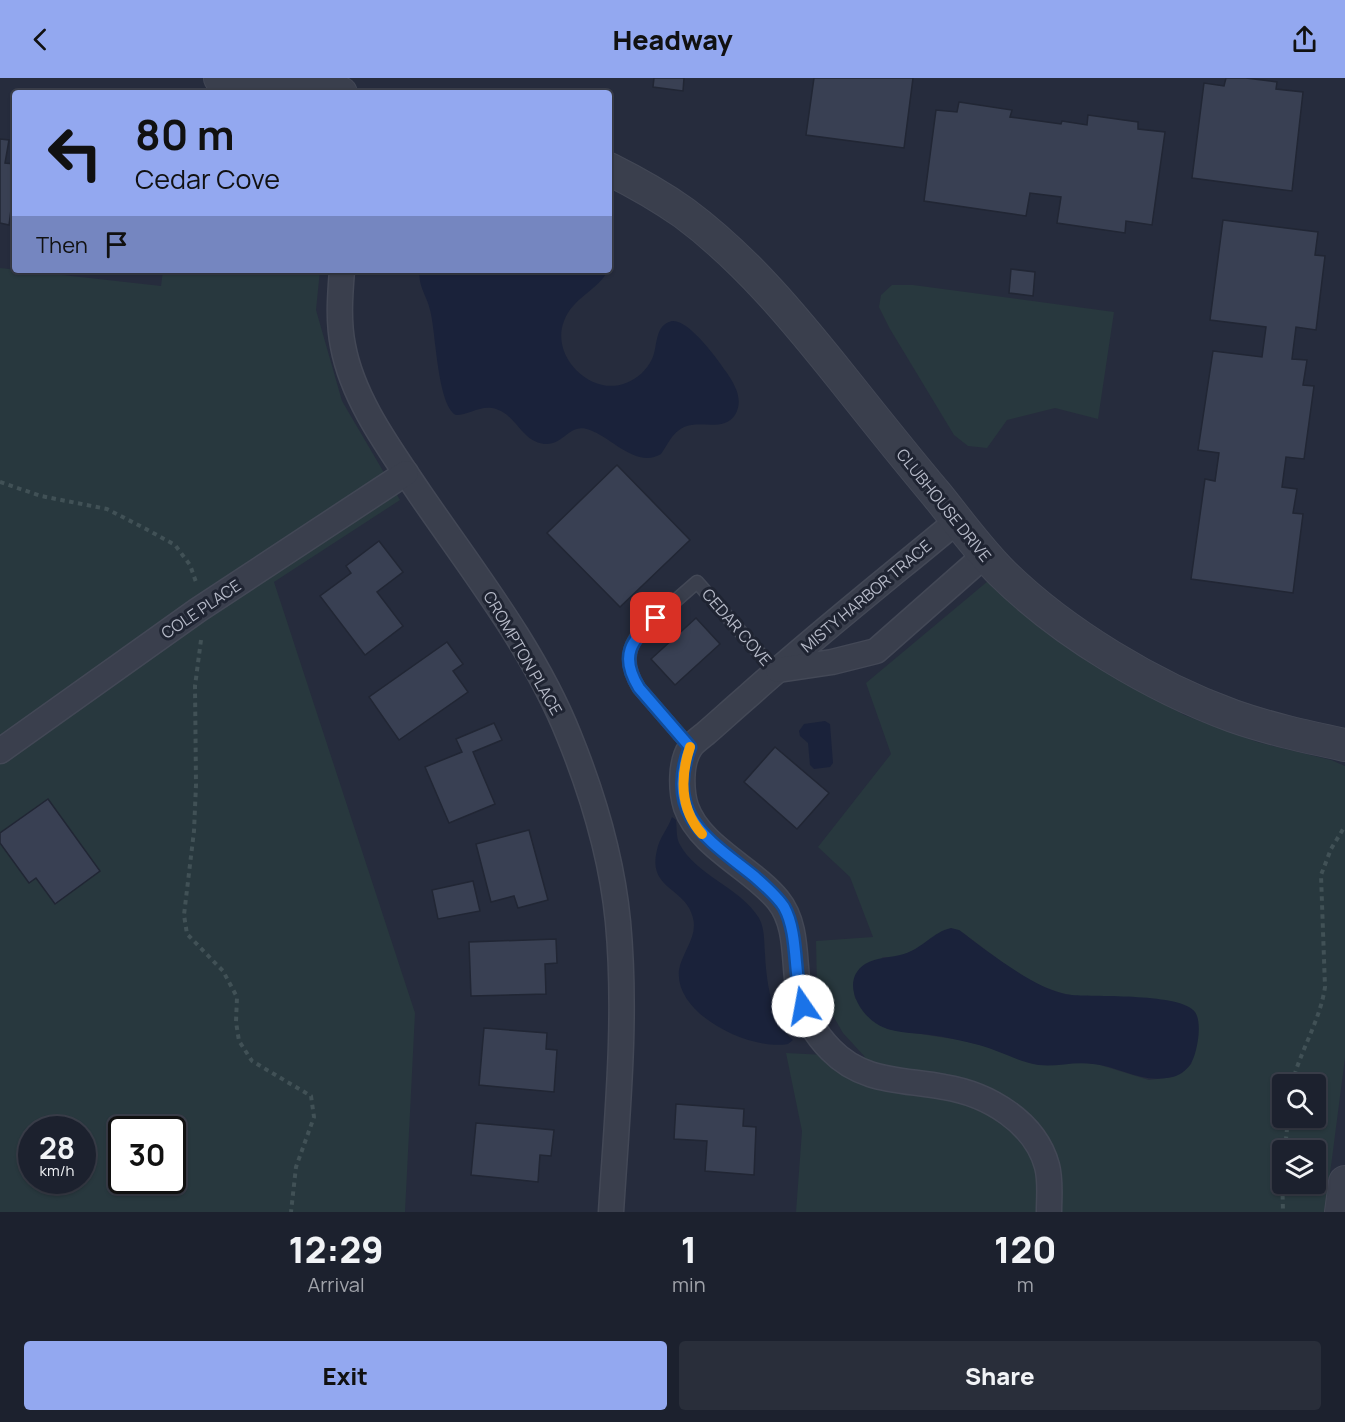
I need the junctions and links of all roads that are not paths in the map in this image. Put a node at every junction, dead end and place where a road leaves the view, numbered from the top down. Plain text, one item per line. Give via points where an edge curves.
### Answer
1 (220, 78) edge
2 (317, 90) edge
3 (612, 171) edge
4 (342, 273) edge
5 (406, 473) junction
6 (957, 521) junction
7 (985, 555) junction
8 (775, 671) junction
9 (1345, 745) edge
10 (690, 747) junction
11 (0, 751) edge
12 (1345, 1182) edge
13 (611, 1212) edge
14 (1049, 1212) edge
15 (1341, 1212) edge

1 - 2 street
3 - 6 street, CLUBHOUSE DRIVE via 686,214 751,273 798,322
4 - 5 street, CROMPTON PLACE via 340,326 348,364 369,413
5 - 11 street, COLE PLACE via 198,610
5 - 13 street, CROMPTON PLACE via 546,686 569,734 599,826 610,867 621,963 621,1059
6 - 7 street, CLUBHOUSE DRIVE
6 - 8 street, MISTY HARBOR TRACE
7 - 8 street, MISTY HARBOR TRACE via 876,651
7 - 9 street, CLUBHOUSE DRIVE via 1066,627 1180,694 1260,725
8 - 10 street, MISTY HARBOR TRACE
8 - 10 lane, CEDAR COVE via 697,582 643,629 629,656 632,677
10 - 14 street via 683,791 690,817 706,838 763,884 783,906 791,928 799,994 824,1042 840,1058 871,1075 962,1091 1013,1117 1026,1128 1043,1154 1048,1170
12 - 15 street

